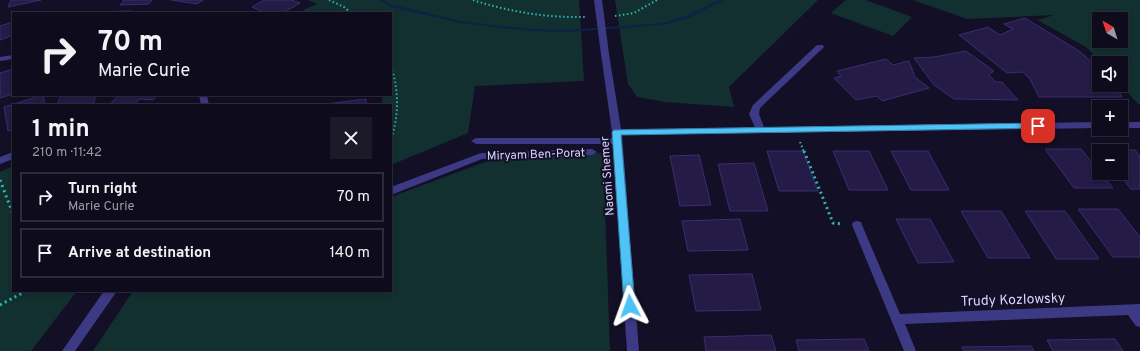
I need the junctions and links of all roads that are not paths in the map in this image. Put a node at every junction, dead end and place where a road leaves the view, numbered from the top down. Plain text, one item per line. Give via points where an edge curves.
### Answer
1 (598, 0) edge
2 (820, 47) dead end
3 (12, 57) edge
4 (0, 60) edge
5 (1140, 124) edge
6 (1092, 125) edge
7 (1128, 125) edge
8 (760, 130) junction
9 (617, 137) junction
10 (476, 141) dead end
11 (592, 152) dead end
12 (12, 155) edge
13 (0, 161) edge
14 (392, 192) edge
15 (857, 225) road end
16 (110, 292) edge
17 (1135, 309) edge
18 (897, 319) junction
19 (1140, 322) edge
20 (68, 351) edge
21 (633, 351) edge
22 (910, 351) edge

1 - 9 street, Naomi Shemer, bridge
2 - 8 street via 756,107 754,114
3 - 4 street
5 - 7 street
6 - 8 street
8 - 9 street
9 - 10 street
9 - 21 street, Naomi Shemer
11 - 14 street, Miryam Ben-Porat via 481,156
12 - 13 street
15 - 18 street
16 - 20 street
17 - 18 street, Trudy Kozlowsky
17 - 19 street, Trudy Kozlowsky
18 - 22 street

